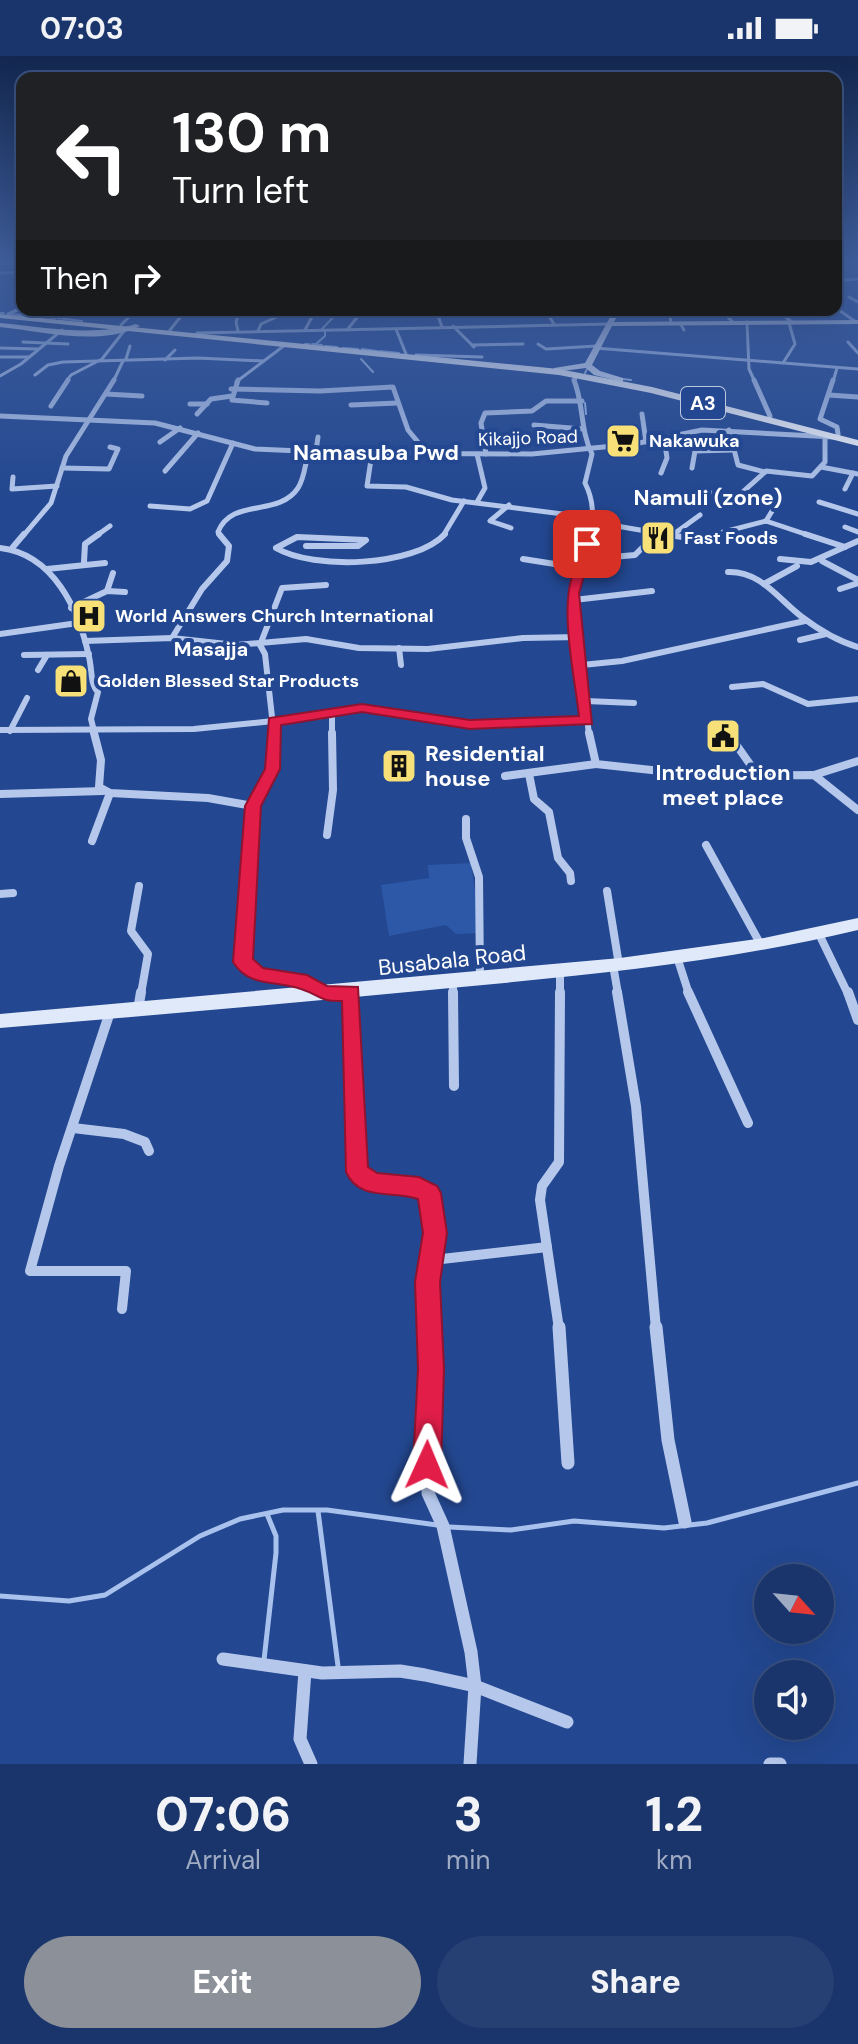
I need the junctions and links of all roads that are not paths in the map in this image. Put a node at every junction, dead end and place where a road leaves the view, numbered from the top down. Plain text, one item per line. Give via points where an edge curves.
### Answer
1 (848, 342) dead end
2 (46, 343) edge
3 (54, 343) edge
4 (115, 343) edge
5 (264, 343) edge
6 (293, 343) edge
7 (406, 343) edge
8 (470, 343) edge
9 (598, 343) edge
10 (655, 343) dead end
11 (748, 343) edge
12 (795, 343) edge
13 (68, 344) dead end
14 (523, 344) dead end
15 (538, 344) dead end
16 (285, 345) junction
17 (472, 345) junction
18 (130, 346) dead end
19 (595, 347) junction
20 (0, 348) edge
21 (38, 349) junction
22 (427, 349) dead end
23 (175, 350) dead end
24 (656, 353) junction
25 (858, 353) edge
26 (415, 355) junction
27 (828, 356) dead end
28 (0, 357) edge
29 (29, 357) junction
30 (186, 359) junction
31 (223, 359) junction
32 (124, 360) junction
33 (165, 360) junction
34 (484, 360) junction
35 (748, 360) junction
36 (99, 361) junction
37 (264, 361) junction
38 (783, 363) junction
39 (588, 365) junction
40 (184, 367) dead end
41 (216, 367) dead end
42 (830, 367) junction
43 (837, 368) junction
44 (858, 369) edge
45 (557, 370) junction
46 (35, 375) dead end
47 (576, 375) junction
48 (0, 376) edge
49 (620, 380) junction
50 (231, 389) junction
51 (106, 394) junction
52 (829, 395) junction
53 (142, 396) dead end
54 (232, 396) junction
55 (858, 397) edge
56 (582, 401) junction
57 (267, 403) dead end
58 (397, 403) junction
59 (190, 404) dead end
60 (208, 404) junction
61 (351, 405) dead end
62 (51, 406) dead end
63 (197, 414) dead end
64 (642, 414) dead end
65 (0, 416) edge
66 (770, 416) junction
67 (89, 420) junction
68 (534, 425) dead end
69 (180, 428) junction
70 (583, 429) junction
71 (729, 430) junction
72 (198, 433) junction
73 (318, 437) dead end
74 (829, 437) junction
75 (664, 438) junction
76 (858, 441) edge
77 (160, 442) dead end
78 (646, 442) junction
79 (233, 443) junction
80 (110, 447) dead end
81 (591, 449) junction
82 (733, 450) junction
83 (312, 451) junction
84 (372, 453) junction
85 (427, 453) junction
86 (477, 454) junction
87 (486, 454) junction
88 (821, 467) junction
89 (62, 468) junction
90 (692, 468) dead end
91 (165, 471) dead end
92 (765, 472) junction
93 (661, 473) dead end
94 (856, 473) edge
95 (13, 477) dead end
96 (57, 486) junction
97 (845, 489) dead end
98 (700, 491) dead end
99 (464, 501) junction
100 (477, 502) junction
101 (819, 502) dead end
102 (777, 503) dead end
103 (510, 505) junction
104 (150, 506) dead end
105 (858, 514) edge
106 (700, 515) dead end
107 (594, 520) junction
108 (766, 521) junction
109 (110, 526) dead end
110 (845, 527) dead end
111 (511, 528) dead end
112 (858, 532) edge
113 (656, 534) junction
114 (671, 536) junction
115 (858, 541) edge
116 (306, 546) dead end
117 (13, 547) junction
118 (845, 547) junction
119 (0, 548) edge
120 (523, 559) dead end
121 (590, 559) junction
122 (780, 559) dead end
123 (822, 561) junction
124 (84, 562) junction
125 (105, 563) dead end
126 (797, 566) junction
127 (580, 568) junction
128 (47, 569) junction
129 (728, 572) dead end
130 (113, 573) dead end
131 (858, 581) edge
132 (764, 584) junction
133 (326, 585) dead end
134 (840, 589) dead end
135 (107, 591) junction
136 (652, 591) dead end
137 (125, 592) dead end
138 (574, 600) junction
139 (71, 608) junction
140 (805, 621) junction
141 (78, 623) junction
142 (0, 634) edge
143 (826, 634) junction
144 (580, 637) junction
145 (172, 638) junction
146 (800, 640) dead end
147 (85, 641) junction
148 (260, 645) junction
149 (858, 647) edge
150 (399, 648) junction
151 (89, 654) junction
152 (24, 655) dead end
153 (47, 655) junction
154 (401, 665) dead end
155 (582, 665) junction
156 (38, 670) dead end
157 (732, 687) dead end
158 (27, 698) dead end
159 (858, 699) edge
160 (586, 701) junction
161 (634, 703) dead end
162 (332, 714) junction
163 (586, 720) junction
164 (274, 721) junction
165 (93, 729) junction
166 (0, 730) edge
167 (10, 731) junction
168 (726, 731) dead end
169 (858, 761) edge
170 (596, 764) junction
171 (529, 774) junction
172 (814, 775) junction
173 (505, 776) dead end
174 (759, 777) junction
175 (107, 792) junction
176 (0, 794) edge
177 (253, 806) junction
178 (858, 810) edge
179 (466, 819) dead end
180 (327, 835) dead end
181 (92, 841) dead end
182 (706, 845) dead end
183 (571, 881) dead end
184 (139, 886) dead end
185 (607, 891) dead end
186 (13, 893) dead end
187 (0, 894) edge
188 (858, 924) edge
189 (819, 934) junction
190 (761, 945) junction
191 (677, 957) junction
192 (616, 965) junction
193 (560, 971) junction
194 (480, 979) junction
195 (453, 982) junction
196 (351, 993) junction
197 (324, 994) junction
198 (138, 1010) junction
199 (110, 1012) junction
200 (858, 1020) edge
201 (0, 1021) edge
202 (454, 1086) dead end
203 (748, 1123) dead end
204 (73, 1128) junction
205 (149, 1151) dead end
206 (547, 1247) junction
207 (433, 1260) junction
208 (122, 1309) dead end
209 (568, 1463) dead end
210 (685, 1522) dead end
211 (223, 1659) dead end
212 (305, 1671) junction
213 (475, 1686) junction
214 (567, 1722) dead end
215 (311, 1764) edge
216 (470, 1764) edge
217 (770, 1764) edge
218 (780, 1764) edge

1 - 25 street
2 - 21 street
3 - 13 street
4 - 36 street
5 - 16 main road, A3
6 - 26 main road, A3
7 - 26 street
8 - 17 street
9 - 19 street
10 - 24 street
11 - 35 street
12 - 38 street
14 - 17 street
15 - 19 street via 546,349
16 - 37 street
16 - 47 main road, A3
17 - 34 street
18 - 32 street
19 - 24 street
19 - 39 street
20 - 21 street
21 - 29 street
22 - 26 street
23 - 33 street
24 - 35 street
26 - 34 main road, A3
27 - 42 street
28 - 29 street
29 - 48 street
30 - 31 street
30 - 33 street
30 - 40 street
31 - 37 street
31 - 41 street
32 - 33 street
32 - 36 street
32 - 51 street
34 - 45 main road, A3
35 - 38 street
35 - 66 street
36 - 46 street via 48,365
36 - 62 street via 71,375
37 - 50 street via 241,375
38 - 42 street
39 - 45 street
39 - 49 street
42 - 43 street
43 - 44 street
43 - 52 street
45 - 49 main road, A3
47 - 56 street
47 - 74 main road, A3
49 - 66 main road, A3
50 - 54 street
50 - 58 street via 391,387
51 - 53 street
51 - 67 street
52 - 55 street
52 - 74 street via 829,407 820,419 837,427
54 - 57 street
54 - 60 street via 216,397
56 - 70 street
56 - 87 street via 546,401 533,411 485,413 481,423
58 - 61 street
58 - 85 street via 408,430
59 - 60 street
60 - 63 street
64 - 78 street
65 - 67 street, Kikajjo Road
66 - 74 main road, A3
67 - 69 street, Kikajjo Road
67 - 89 street
68 - 70 street
69 - 72 street, Kikajjo Road
69 - 77 street
70 - 81 street
71 - 74 street, Kikajjo Road
71 - 75 street, Kikajjo Road
71 - 82 street
72 - 79 street, Kikajjo Road
72 - 91 street
73 - 83 street
74 - 76 main road, A3
74 - 88 street
75 - 78 street, Kikajjo Road
75 - 93 street via 667,458
78 - 81 street, Kikajjo Road
79 - 83 street, Kikajjo Road
79 - 104 street via 207,501 190,509
80 - 89 street via 118,449 109,469
81 - 87 street, Kikajjo Road
81 - 107 street via 585,483
82 - 90 street via 695,451
82 - 92 street via 739,466
83 - 84 street, Kikajjo Road
83 - 145 street via 291,497 273,508 241,510 224,518 218,532 229,546 227,561 202,589
84 - 85 street, Kikajjo Road
84 - 99 street via 367,486 406,487
85 - 86 street, Kikajjo Road
86 - 87 street, Kikajjo Road
86 - 100 street via 485,488
88 - 92 street via 804,477
88 - 94 street
89 - 96 street
92 - 98 street via 738,498
94 - 97 street
95 - 96 street via 12,489
96 - 117 street via 51,503
99 - 100 street
99 - 116 street via 446,533 417,554 301,558 276,548 297,537 366,540 358,546
100 - 103 street
101 - 105 street
102 - 108 street
103 - 107 street
103 - 111 street via 490,521
106 - 114 street
107 - 113 street
107 - 121 street via 587,544
108 - 114 street via 699,539
108 - 118 street
109 - 124 street via 85,544
110 - 112 street
113 - 114 street
113 - 121 street via 635,555
115 - 118 street
117 - 119 street
117 - 128 street
118 - 123 street
120 - 127 street
121 - 127 street
122 - 126 street
123 - 126 street
123 - 131 street
124 - 125 street
124 - 128 street
126 - 132 street
127 - 138 street
128 - 139 street
129 - 132 street via 742,572
130 - 135 street
131 - 134 street
132 - 140 street
133 - 148 street via 282,588
135 - 137 street
135 - 139 street
136 - 138 street
138 - 144 street
139 - 141 street
140 - 143 street
140 - 155 street via 625,664
141 - 142 street
141 - 147 street
143 - 146 street
143 - 149 street
144 - 150 street
144 - 155 street
145 - 147 street
145 - 148 street
147 - 151 street
148 - 150 street via 306,639
148 - 164 street
150 - 154 street
151 - 153 street
151 - 165 street via 98,692
152 - 153 street
153 - 156 street
155 - 160 street
157 - 159 street via 763,684 778,695 819,707
158 - 167 street
160 - 161 street
160 - 163 street
162 - 163 street via 362,708 504,726
162 - 164 street
162 - 180 street via 335,804
163 - 170 street
164 - 165 street via 194,729
164 - 177 street via 272,769
165 - 167 street
165 - 175 street via 101,760 99,787
166 - 167 street
168 - 174 street
169 - 172 street
170 - 171 street
170 - 174 street
171 - 173 street
171 - 183 street via 534,799 549,812 558,858
172 - 174 street
172 - 178 street
175 - 176 street
175 - 177 street
175 - 181 street
177 - 197 street via 243,962 258,975 307,983
179 - 194 street via 466,838 479,877
182 - 190 street
184 - 198 street via 131,931 148,954
185 - 192 street
186 - 187 street
188 - 189 street, Busabala Road
189 - 190 street, Busabala Road
189 - 200 street
190 - 191 street, Busabala Road
191 - 192 street, Busabala Road
191 - 203 street via 706,1039
192 - 193 street, Busabala Road
192 - 210 street via 636,1106 668,1440
193 - 194 street, Busabala Road
193 - 206 street via 559,1162 540,1192
194 - 195 street, Busabala Road
195 - 196 street, Busabala Road
195 - 202 street
196 - 197 street, Busabala Road
196 - 207 street via 354,1163 362,1179 429,1193
197 - 198 street, Busabala Road
198 - 199 street, Busabala Road
199 - 201 street, Busabala Road
199 - 204 street
204 - 205 street via 124,1134 145,1142
204 - 208 street via 30,1271 126,1271
206 - 207 street
206 - 209 street via 557,1304
207 - 213 street via 427,1282 428,1493 453,1566
211 - 212 street
212 - 213 street via 400,1671
212 - 215 street via 300,1739
213 - 214 street
213 - 216 street
217 - 218 street

